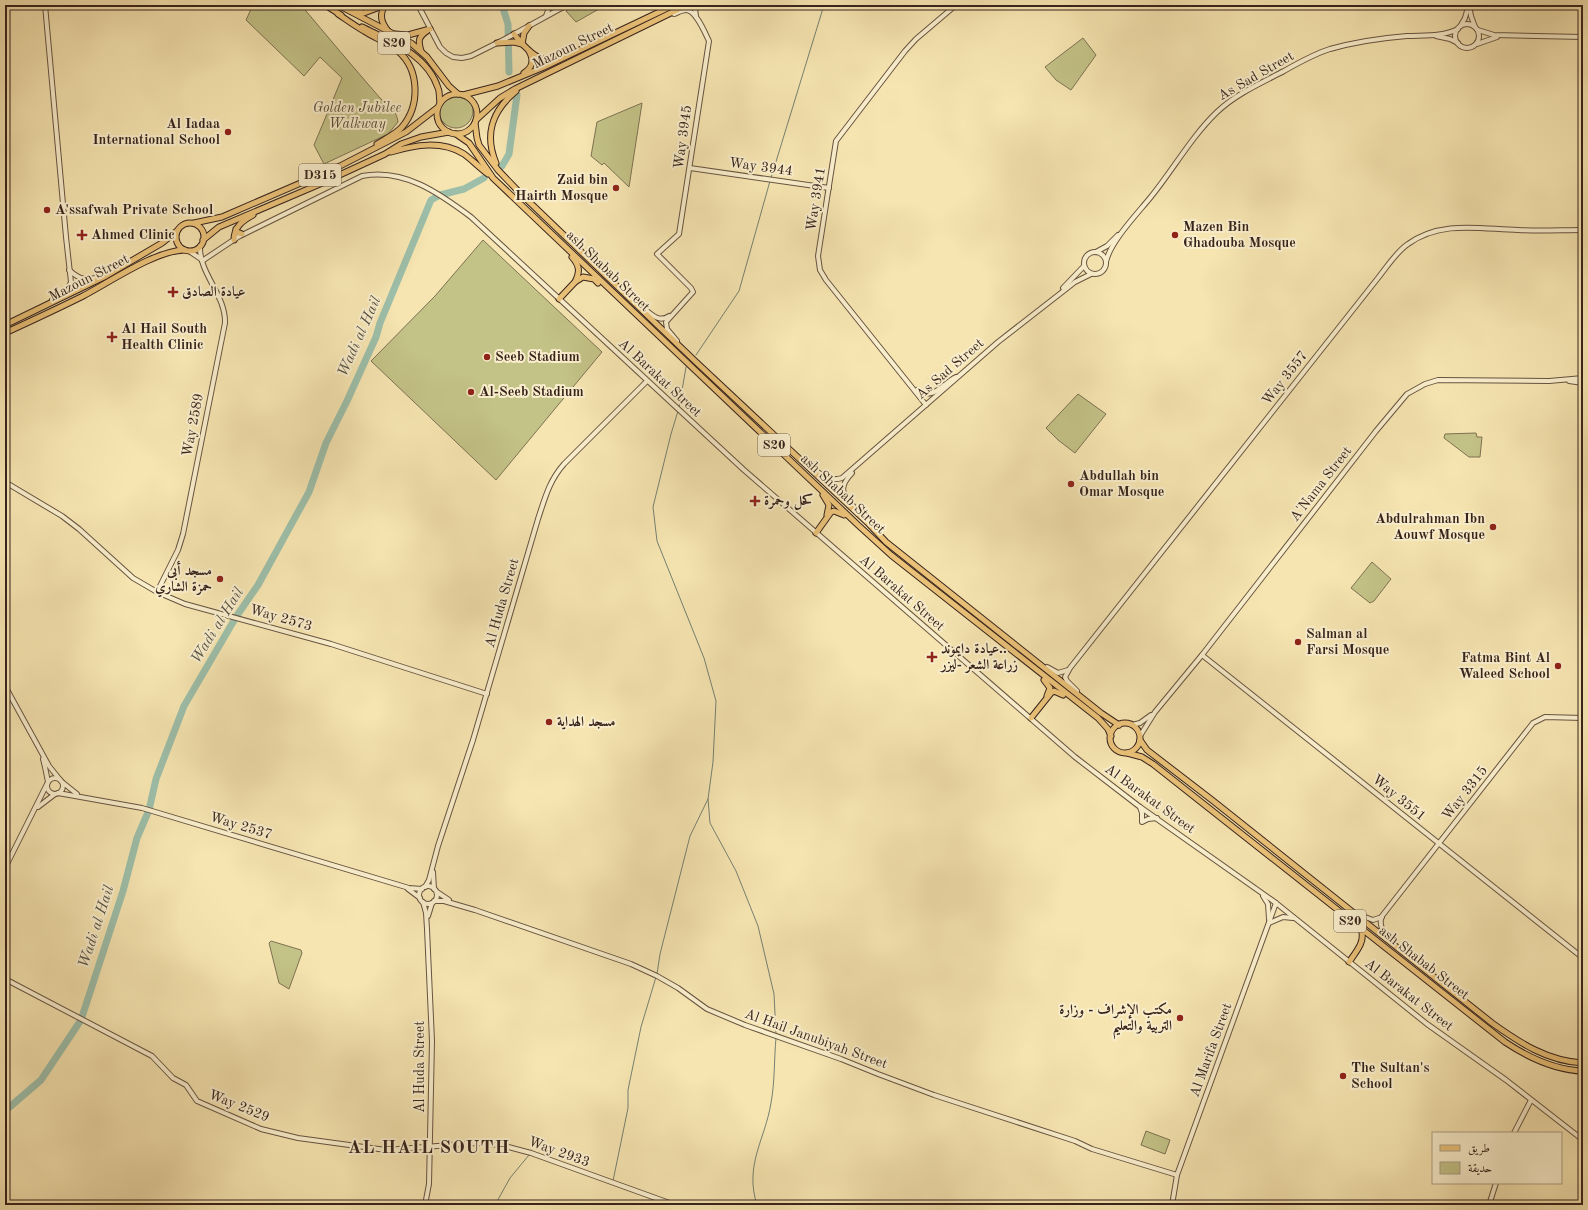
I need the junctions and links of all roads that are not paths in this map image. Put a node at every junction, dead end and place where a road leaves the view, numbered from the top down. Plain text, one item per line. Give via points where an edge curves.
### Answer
1 (45, 5) edge
2 (325, 5) edge
3 (338, 5) edge
4 (385, 5) edge
5 (418, 5) edge
6 (550, 5) edge
7 (564, 5) edge
8 (674, 5) edge
9 (687, 5) edge
10 (696, 5) edge
11 (956, 5) edge
12 (1468, 5) edge
13 (344, 9) junction
14 (338, 14) junction
15 (545, 17) junction
16 (696, 17) junction
17 (657, 19) junction
18 (529, 26) junction
19 (1459, 27) junction
20 (430, 29) junction
21 (1477, 29) junction
22 (390, 33) junction
23 (514, 34) junction
24 (1430, 36) junction
25 (1506, 36) junction
26 (1583, 37) edge
27 (497, 43) junction
28 (1458, 43) junction
29 (522, 44) junction
30 (1475, 45) junction
31 (529, 50) junction
32 (575, 52) junction
33 (422, 53) junction
34 (534, 78) junction
35 (498, 86) junction
36 (460, 94) junction
37 (438, 106) junction
38 (475, 121) junction
39 (449, 132) junction
40 (456, 134) junction
41 (364, 154) junction
42 (385, 154) junction
43 (690, 168) junction
44 (498, 170) junction
45 (493, 178) junction
46 (829, 188) junction
47 (273, 204) junction
48 (527, 210) junction
49 (194, 224) junction
50 (236, 229) junction
51 (1124, 230) junction
52 (1583, 230) edge
53 (177, 231) junction
54 (242, 234) junction
55 (203, 240) junction
56 (234, 240) junction
57 (200, 246) junction
58 (187, 250) junction
59 (1096, 252) junction
60 (202, 261) junction
61 (1106, 262) junction
62 (1084, 266) junction
63 (69, 270) junction
64 (1091, 274) junction
65 (104, 277) junction
66 (576, 282) junction
67 (624, 293) junction
68 (559, 299) junction
69 (1048, 302) junction
70 (34, 312) junction
71 (674, 312) junction
72 (5, 325) edge
73 (5, 333) edge
74 (662, 339) junction
75 (695, 361) junction
76 (960, 375) junction
77 (1583, 378) edge
78 (1562, 380) junction
79 (647, 381) junction
80 (1583, 384) edge
81 (913, 387) junction
82 (926, 405) junction
83 (790, 450) junction
84 (860, 463) junction
85 (5, 482) edge
86 (815, 485) junction
87 (826, 519) junction
88 (869, 524) junction
89 (858, 525) junction
90 (816, 533) junction
91 (156, 592) junction
92 (1022, 650) junction
93 (1202, 655) junction
94 (1024, 662) junction
95 (1070, 668) junction
96 (5, 686) edge
97 (487, 694) junction
98 (1045, 700) junction
99 (1093, 707) junction
100 (1086, 710) junction
101 (1155, 712) junction
102 (1031, 718) junction
103 (1583, 718) edge
104 (1119, 725) junction
105 (1132, 725) junction
106 (1111, 736) junction
107 (1140, 738) junction
108 (39, 749) junction
109 (1126, 753) junction
110 (61, 781) junction
111 (47, 783) junction
112 (57, 793) junction
113 (81, 796) junction
114 (1140, 807) junction
115 (32, 813) junction
116 (1157, 818) junction
117 (1440, 844) junction
118 (434, 863) junction
119 (5, 868) edge
120 (393, 883) junction
121 (424, 888) junction
122 (435, 890) junction
123 (1259, 891) junction
124 (421, 900) junction
125 (433, 902) junction
126 (1276, 903) junction
127 (457, 904) junction
128 (1354, 913) junction
129 (1382, 916) junction
130 (1295, 918) junction
131 (1269, 923) junction
132 (427, 929) junction
133 (1361, 929) junction
134 (1374, 939) junction
135 (1392, 943) junction
136 (1361, 944) junction
137 (1583, 958) edge
138 (1349, 962) junction
139 (5, 979) edge
140 (1583, 1063) edge
141 (1582, 1071) edge
142 (1531, 1100) junction
143 (1515, 1132) edge
144 (1583, 1140) edge
145 (430, 1147) junction
146 (1177, 1175) junction
147 (1496, 1184) edge
148 (425, 1205) edge
149 (675, 1205) edge
150 (1172, 1205) edge
151 (1489, 1205) edge

1 - 63 street
2 - 14 main road, S20
3 - 13 main road, S20
4 - 13 main road via 364,13
4 - 22 main road via 381,15 382,21
5 - 20 street
6 - 15 street
7 - 15 street
8 - 32 main road, Mazoun Street
9 - 17 main road, Mazoun Street
10 - 16 street
11 - 46 street, Way 3941 via 905,51 836,142
12 - 19 street via 1465,18
12 - 21 street
13 - 22 main road, S20
14 - 37 main road, S20 via 406,49 422,62 433,75 438,88
14 - 41 main road via 400,52 411,69 415,82 414,101 404,124
15 - 18 street
16 - 17 street via 691,11 686,10
16 - 43 street, Way 3945 via 709,41
17 - 34 main road, Mazoun Street
18 - 23 street
18 - 29 main road via 524,33
19 - 21 street via 1468,24
19 - 24 street, As Sad Street via 1449,33
19 - 28 street via 1455,36
20 - 22 main road via 408,35
20 - 27 street via 440,47 453,57 471,56
20 - 33 main road via 418,40
21 - 25 street
21 - 30 street via 1479,38
22 - 33 main road, S20 via 411,43
23 - 27 street
23 - 29 main road
24 - 28 street, As Sad Street
24 - 51 street, As Sad Street via 1408,36 1329,49 1245,91 1221,108 1204,126
25 - 26 street
25 - 30 street via 1491,38
27 - 29 main road
28 - 30 street via 1464,48
29 - 31 main road
31 - 32 main road via 548,60
31 - 35 main road via 533,59 528,70
32 - 35 main road, Mazoun Street
33 - 36 main road, S20 via 441,78
34 - 38 main road, Mazoun Street via 500,98
34 - 44 main road via 506,100 494,117 490,141
35 - 36 main road, Mazoun Street
36 - 37 main road via 448,96
36 - 38 main road, S20 via 473,102 477,114
37 - 39 main road, S20 via 438,121
37 - 41 main road, D315 via 406,132
38 - 40 main road via 465,132
38 - 44 main road, ash Shabab Street / S20 via 480,145
39 - 40 main road, S20
39 - 42 main road, D315 via 412,139
40 - 45 main road, ash Shabab Street / S20 via 469,143
41 - 49 main road, D315 via 222,217
42 - 45 main road via 410,146 447,148 464,155
42 - 47 main road, D315
43 - 46 street, Way 3944
43 - 71 street, Way 3945 via 679,234 657,254 693,292
44 - 67 main road, ash Shabab Street / S20
45 - 48 main road, ash Shabab Street / S20
46 - 81 street, Way 3941 via 818,256 820,270
47 - 50 main road via 248,218
47 - 55 main road, D315 via 219,227
48 - 66 main road via 576,261 579,267
48 - 74 main road, ash Shabab Street / S20
49 - 53 main road, D315 via 186,223
49 - 55 main road via 201,228
50 - 54 main road
50 - 56 main road
51 - 59 street, As Sad Street via 1107,246
51 - 61 street, As Sad Street via 1107,256
52 - 95 street, Way 3557 via 1447,228 1424,234 1407,244
53 - 58 main road via 178,244
53 - 65 main road, Mazoun Street / D315 via 162,243
54 - 56 street, Al Barakat Street
54 - 68 street, Al Barakat Street via 362,176 397,176 440,195 471,217
55 - 57 main road, D315
56 - 60 street, Al Barakat Street
57 - 58 main road
57 - 60 street, Way 2589
58 - 60 street, Way 2589
58 - 73 main road, Mazoun Street via 177,250 156,257
59 - 61 street via 1101,254
59 - 62 street via 1087,256
60 - 91 street, Way 2589 via 222,304 225,323 183,534 178,550
61 - 64 street via 1102,272
62 - 64 street
62 - 69 street, As Sad Street
63 - 65 street via 86,280
63 - 70 street via 71,282 68,289
64 - 69 street, As Sad Street via 1075,282
65 - 70 main road, Mazoun Street / D315
66 - 68 main road
66 - 74 main road via 584,277 594,279
67 - 71 street via 658,320
67 - 75 main road, ash Shabab Street / S20
68 - 79 street, Al Barakat Street
69 - 76 street, As Sad Street
70 - 72 main road, Mazoun Street / D315
71 - 75 street via 666,322 668,329
74 - 86 main road, ash Shabab Street / S20
75 - 83 main road, ash Shabab Street / S20
76 - 81 street via 930,394
76 - 82 street, As Sad Street
77 - 78 street, A'Nama Street
78 - 80 street, A'Nama Street
78 - 93 street, A'Nama Street via 1438,380 1414,389 1376,431
79 - 90 street, Al Barakat Street
79 - 97 street, Al Huda Street via 564,464 549,484
81 - 82 street, Way 3941
82 - 84 street, As Sad Street
83 - 84 street via 817,472 834,480 842,478
83 - 88 main road, ash Shabab Street / S20
84 - 88 street via 843,484 843,490 844,495
85 - 91 street, Way 2573 via 62,516 133,578
86 - 87 main road via 829,505
86 - 89 main road, ash Shabab Street / S20
87 - 89 main road via 834,511
87 - 90 main road
88 - 92 main road, ash Shabab Street / S20 via 886,542
89 - 94 main road, ash Shabab Street / S20 via 891,555
90 - 102 street, Al Barakat Street
91 - 97 street, Way 2573 via 185,604 323,641
92 - 95 street via 1058,673
92 - 99 main road, ash Shabab Street / S20
93 - 101 street, A'Nama Street
93 - 117 street, Way 3551
94 - 98 main road via 1049,686
94 - 100 main road, ash Shabab Street / S20
95 - 99 street via 1066,674 1067,681
96 - 108 street
97 - 118 street, Al Huda Street
98 - 100 main road via 1054,691
98 - 102 main road
99 - 104 main road, ash Shabab Street / S20
100 - 106 main road, ash Shabab Street / S20 via 1102,722
101 - 105 street, A'Nama Street via 1144,721
101 - 107 street, A'Nama Street
102 - 114 street, Al Barakat Street via 1081,762
103 - 117 street, Way 3315 via 1545,717 1533,723
104 - 105 main road
104 - 106 main road via 1112,731
105 - 107 main road, S20 via 1137,729
106 - 109 main road, S20 via 1114,747
107 - 109 main road via 1137,747
107 - 128 main road, ash Shabab Street / S20 via 1147,750
108 - 110 street
108 - 111 street via 46,767
109 - 133 main road, ash Shabab Street / S20 via 1142,757 1152,764
110 - 111 street via 55,778
110 - 112 street via 63,788
110 - 113 street
111 - 112 street via 48,790
111 - 115 street
112 - 113 street, Way 2537
112 - 115 street
113 - 120 street, Way 2537 via 142,808
114 - 116 street, Al Barakat Street
114 - 116 street via 1142,822
115 - 119 street
116 - 123 street, Al Barakat Street
117 - 129 street, Way 3315
117 - 137 street, Way 3551
118 - 121 street, Al Huda Street
118 - 122 street, Al Huda Street
120 - 121 street, Way 2537 via 414,889
120 - 124 street, Way 2537 via 412,892
121 - 122 street via 430,887
121 - 124 street via 420,893
122 - 125 street via 437,897
122 - 127 street, Al Hail Janubiyah Street via 442,897
123 - 126 street, Al Barakat Street
123 - 131 street via 1268,904
124 - 125 street via 428,904
124 - 132 street, Al Huda Street via 426,913
125 - 127 street, Al Hail Janubiyah Street
125 - 132 street, Al Huda Street via 428,913
126 - 130 street, Al Barakat Street
126 - 131 street, Al Marifa Street
127 - 146 street, Al Hail Janubiyah Street via 631,964 678,988 707,1009 745,1025 934,1095
128 - 129 street via 1373,920
128 - 135 main road, ash Shabab Street / S20
129 - 135 street via 1381,927
130 - 131 street via 1283,917
130 - 138 street, Al Barakat Street
131 - 146 street, Al Marifa Street
132 - 145 street, Al Huda Street via 432,1041
133 - 134 main road, ash Shabab Street / S20
133 - 136 main road
134 - 136 main road
134 - 141 main road, ash Shabab Street / S20 via 1520,1052 1558,1068
135 - 140 main road, ash Shabab Street / S20 via 1492,1023 1525,1046 1556,1059
136 - 138 main road
138 - 142 street, Al Barakat Street via 1427,1024
139 - 145 street, Way 2529 via 152,1056 173,1078 186,1085 197,1101 261,1129 298,1138 386,1150
142 - 143 street
142 - 144 street, Al Barakat Street
145 - 148 street, Al Huda Street via 429,1184
145 - 149 street, Way 2933 via 476,1143 516,1148
146 - 150 street, Al Marifa Street
147 - 151 street

